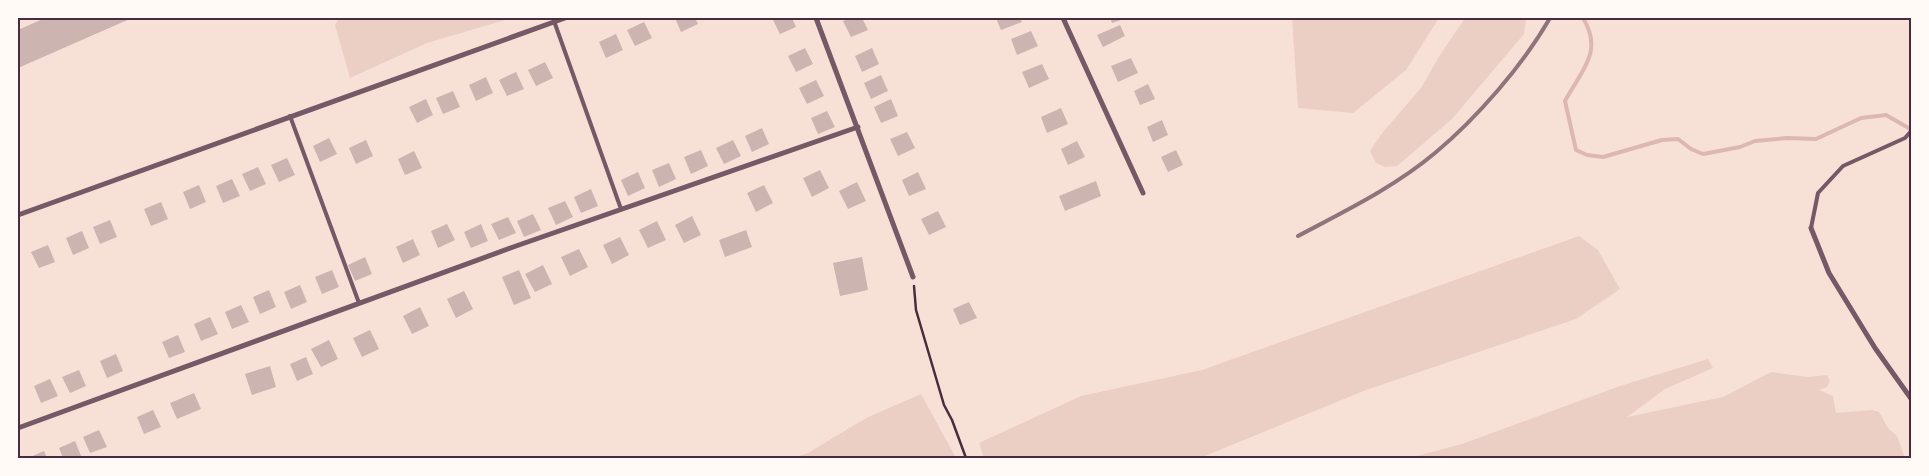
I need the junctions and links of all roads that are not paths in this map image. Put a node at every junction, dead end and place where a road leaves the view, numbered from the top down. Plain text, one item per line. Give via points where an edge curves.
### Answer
1 (565, 18) edge
2 (816, 18) edge
3 (1062, 18) edge
4 (554, 21) junction
5 (290, 116) junction
6 (858, 127) junction
7 (1912, 130) edge
8 (1143, 193) dead end
9 (621, 209) junction
10 (18, 214) edge
11 (1811, 228) joint
12 (913, 277) road end
13 (359, 303) junction
14 (1912, 400) edge
15 (18, 428) edge

1 - 4 street
2 - 6 street
3 - 8 street
4 - 5 street
4 - 9 lane
5 - 10 street
5 - 13 lane
6 - 9 street
6 - 12 street
7 - 11 lane via 1905,138 1843,166 1818,193
9 - 13 street
11 - 14 street via 1829,272 1875,348
13 - 15 street

